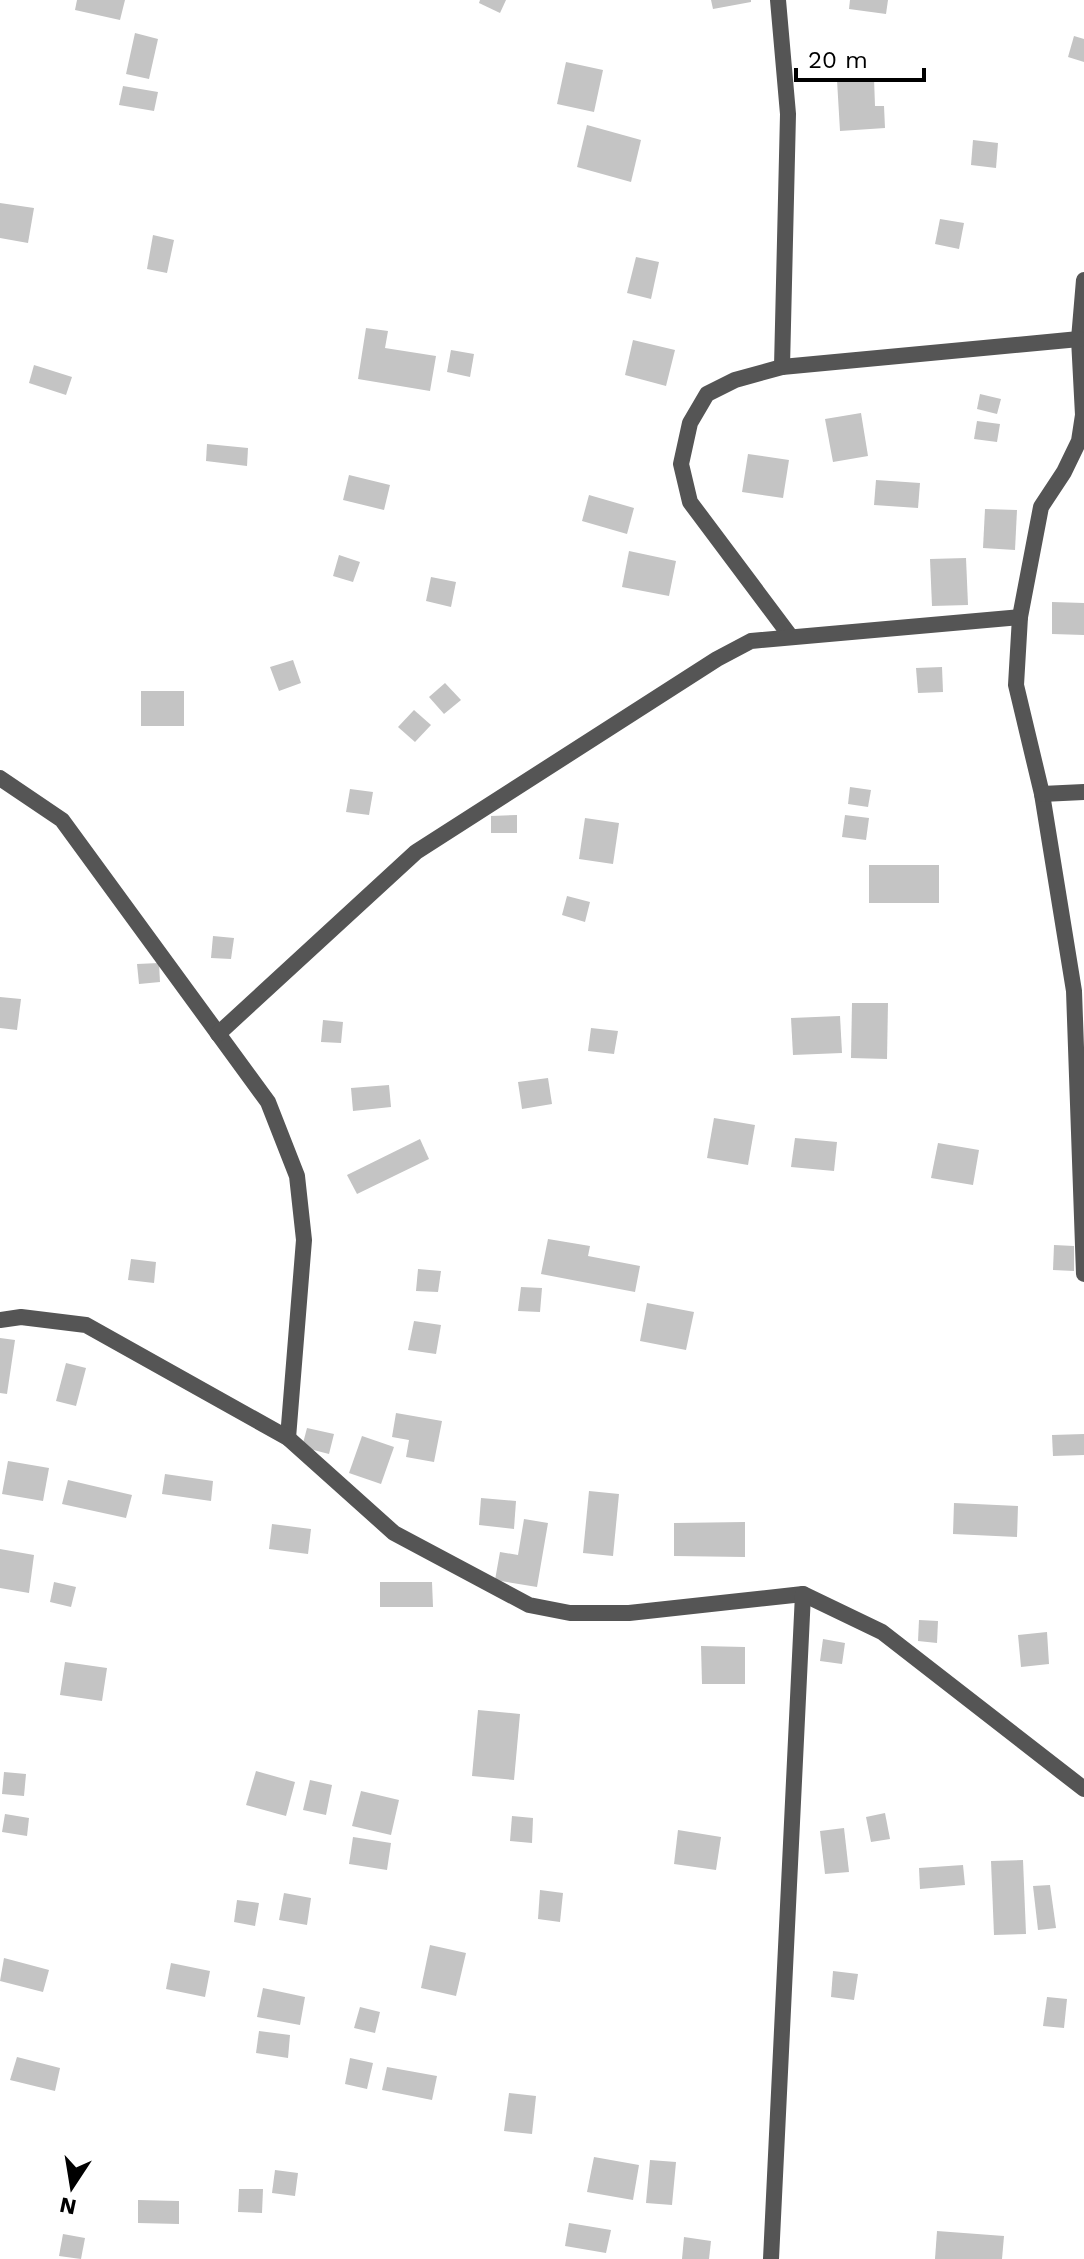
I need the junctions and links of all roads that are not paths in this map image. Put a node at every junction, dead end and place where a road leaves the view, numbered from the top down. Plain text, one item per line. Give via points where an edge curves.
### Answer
1 (778, 0) edge
2 (1084, 280) edge
3 (1079, 339) junction
4 (782, 367) junction
5 (1084, 469) edge
6 (1064, 472) junction
7 (1020, 617) junction
8 (791, 637) junction
9 (0, 778) edge
10 (1084, 792) edge
11 (1042, 794) junction
12 (218, 1034) junction
13 (1084, 1274) edge
14 (0, 1320) edge
15 (288, 1438) junction
16 (803, 1594) junction
17 (1084, 1789) edge
18 (771, 2259) edge

1 - 4 street via 788,114
2 - 3 street
3 - 4 street
3 - 6 street via 1083,415 1079,441
4 - 8 street via 707,394 690,423 681,464 690,502
5 - 6 street
6 - 7 street via 1041,507
7 - 8 street
7 - 11 street via 1016,685
8 - 12 street via 751,641 717,659 416,852
9 - 12 street via 62,820
10 - 11 street
11 - 13 street via 1074,991
12 - 15 street via 268,1102 297,1176 304,1240
14 - 15 street via 21,1317 86,1325
15 - 16 street via 394,1533 529,1605 570,1613 629,1613
16 - 17 street via 882,1632
16 - 18 street

